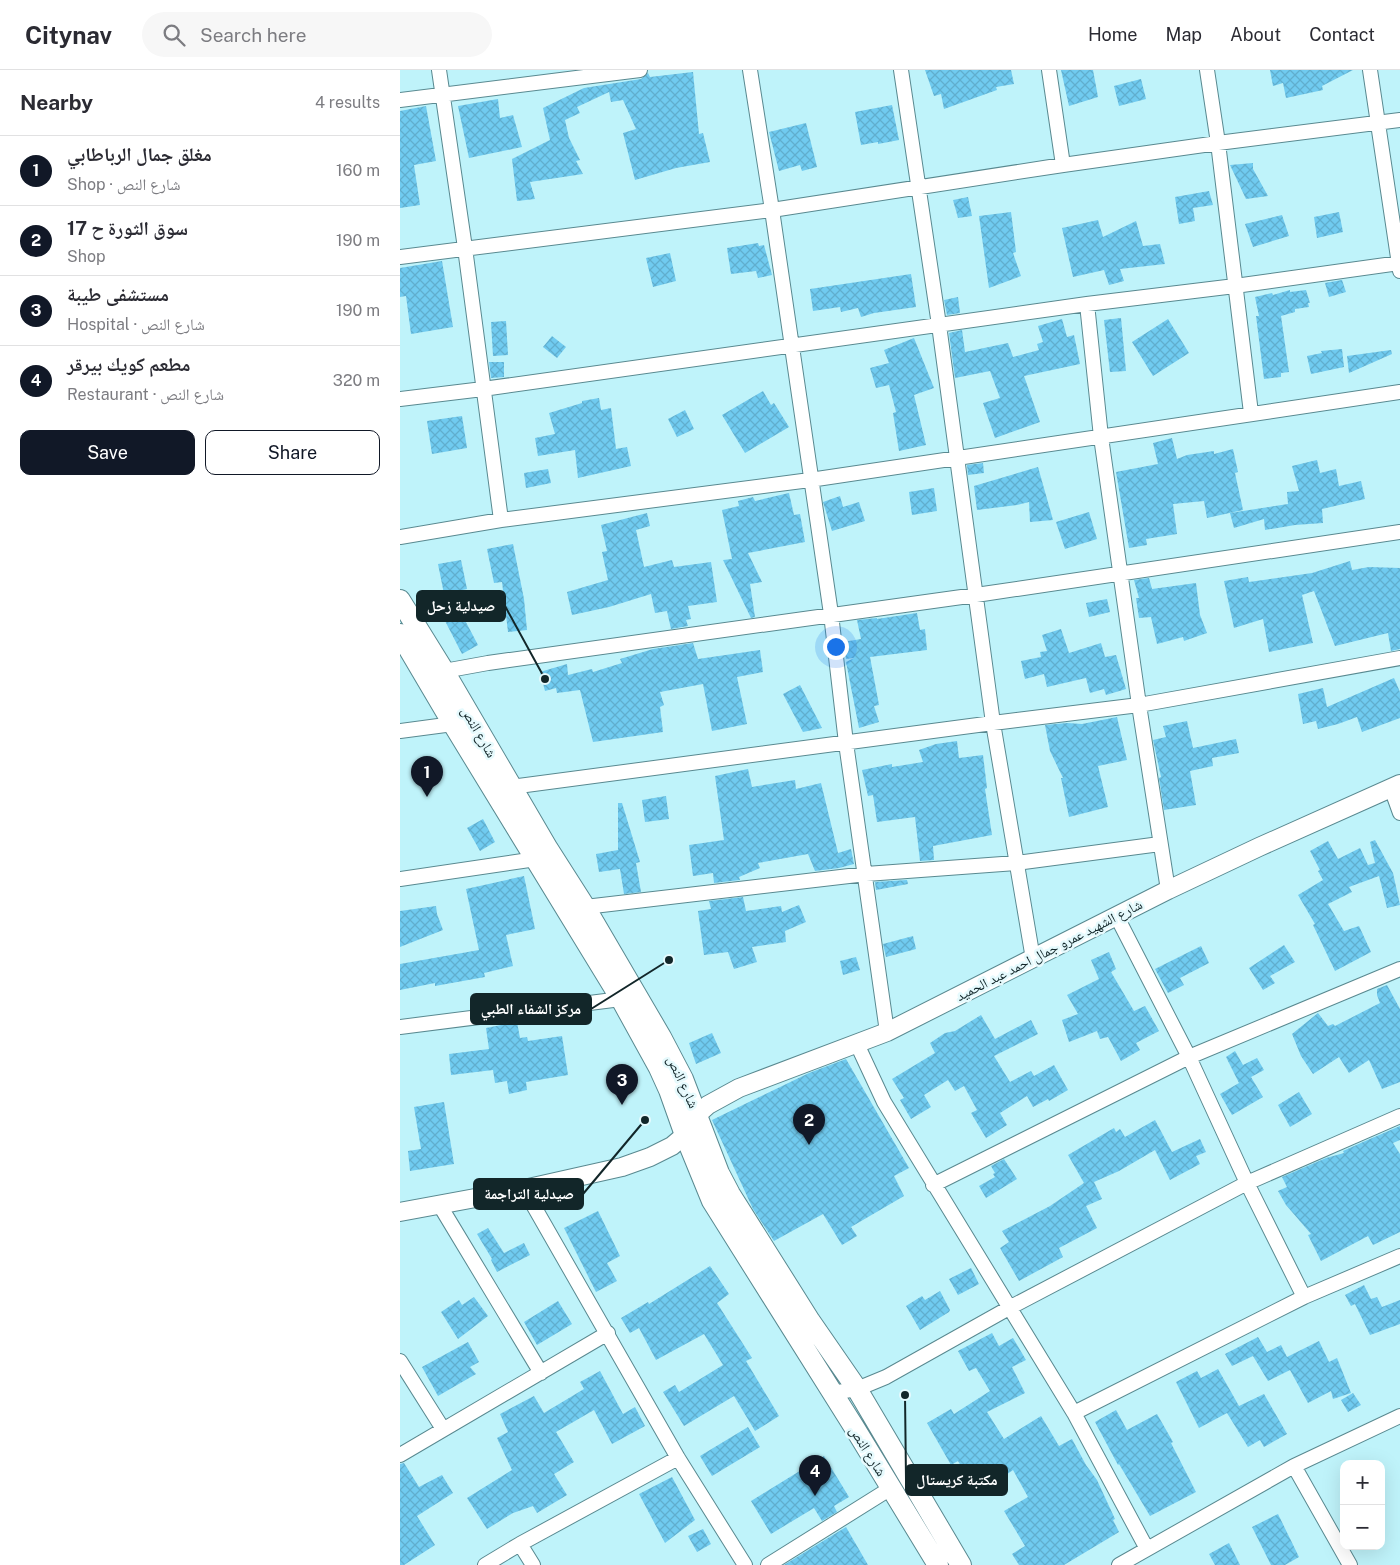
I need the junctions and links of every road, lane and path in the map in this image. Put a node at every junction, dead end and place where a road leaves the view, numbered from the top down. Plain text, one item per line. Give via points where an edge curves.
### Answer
1 (439, 70) edge
2 (640, 70) edge
3 (750, 70) edge
4 (901, 70) edge
5 (1049, 70) edge
6 (1207, 70) edge
7 (1370, 70) edge
8 (443, 94) junction
9 (400, 100) edge
10 (1400, 120) edge
11 (1378, 123) junction
12 (1218, 143) junction
13 (1063, 165) junction
14 (920, 187) junction
15 (772, 210) junction
16 (465, 248) junction
17 (400, 257) edge
18 (1400, 266) edge
19 (1234, 286) junction
20 (1087, 304) junction
21 (939, 325) junction
22 (792, 345) junction
23 (483, 389) junction
24 (1400, 392) edge
25 (400, 399) edge
26 (1251, 413) junction
27 (1101, 437) junction
28 (957, 458) junction
29 (810, 480) junction
30 (501, 520) junction
31 (1400, 532) edge
32 (400, 537) edge
33 (1121, 572) junction
34 (976, 594) junction
35 (400, 600) edge
36 (831, 614) junction
37 (400, 634) edge
38 (1400, 658) edge
39 (444, 671) junction
40 (1139, 705) junction
41 (993, 723) junction
42 (453, 724) junction
43 (400, 731) edge
44 (846, 743) junction
45 (1395, 786) edge
46 (511, 787) junction
47 (1400, 813) edge
48 (1160, 844) junction
49 (536, 859) junction
50 (1016, 863) junction
51 (866, 874) junction
52 (400, 878) edge
53 (1168, 890) junction
54 (585, 907) junction
55 (1116, 915) junction
56 (1033, 959) junction
57 (1400, 969) edge
58 (621, 999) junction
59 (400, 1027) edge
60 (887, 1032) junction
61 (857, 1044) junction
62 (1190, 1058) junction
63 (698, 1114) junction
64 (1400, 1116) edge
65 (685, 1135) junction
66 (1248, 1183) junction
67 (933, 1185) junction
68 (524, 1189) junction
69 (439, 1204) junction
70 (400, 1212) edge
71 (1400, 1256) edge
72 (1304, 1297) junction
73 (1009, 1308) junction
74 (608, 1333) junction
75 (400, 1361) edge
76 (540, 1373) junction
77 (857, 1389) junction
78 (832, 1393) junction
79 (1074, 1413) junction
80 (1400, 1416) edge
81 (443, 1430) junction
82 (400, 1455) edge
83 (678, 1458) junction
84 (1294, 1466) junction
85 (891, 1488) junction
86 (520, 1544) junction
87 (1147, 1549) junction
88 (485, 1565) edge
89 (533, 1565) edge
90 (745, 1565) edge
91 (768, 1565) edge
92 (938, 1565) edge
93 (961, 1565) edge
94 (1119, 1565) edge
95 (1350, 1565) edge

1 - 8 street
2 - 8 street
3 - 15 street
4 - 14 street
5 - 13 street
6 - 12 street
7 - 11 street
8 - 9 street
8 - 16 street
10 - 11 street
11 - 12 street
11 - 18 street
12 - 13 street
12 - 19 street
13 - 14 street
14 - 15 street
14 - 21 street
15 - 16 street
15 - 22 street
16 - 17 street
16 - 23 street
18 - 19 street
19 - 20 street
19 - 26 street
20 - 21 street
20 - 27 street
21 - 22 street
21 - 28 street
22 - 23 street
22 - 29 street
23 - 25 street
23 - 30 street
24 - 26 street
26 - 27 street
27 - 28 street
27 - 33 street
28 - 29 street
28 - 34 street
29 - 30 street
29 - 36 street
30 - 32 street
31 - 33 street
33 - 34 street
33 - 40 street
34 - 36 street
34 - 41 street
35 - 39 main road, شارع النص
36 - 39 street
36 - 44 street
37 - 42 main road, شارع النص
38 - 40 street
39 - 46 main road, شارع النص
40 - 41 street
40 - 48 street
41 - 44 street
41 - 50 street
42 - 43 street
42 - 49 main road, شارع النص
44 - 46 street
44 - 51 street
45 - 47 street
45 - 53 street, شارع الشهيد عمرو جمال احمد عبد الحميد
46 - 54 main road, شارع النص
48 - 50 street
48 - 53 street
49 - 52 street
49 - 58 main road, شارع النص
50 - 51 street
50 - 56 street
51 - 54 street
51 - 60 street
53 - 55 street, شارع الشهيد عمرو جمال احمد عبد الحميد
54 - 63 main road, شارع النص via 661,1037
55 - 56 street, شارع الشهيد عمرو جمال احمد عبد الحميد
55 - 62 street
56 - 60 street, شارع الشهيد عمرو جمال احمد عبد الحميد
57 - 62 street
58 - 59 street
58 - 65 main road, شارع النص via 659,1068
60 - 61 street, شارع الشهيد عمرو جمال احمد عبد الحميد
61 - 63 street, شارع الشهيد عمرو جمال احمد عبد الحميد via 739,1088 720,1097
61 - 67 street via 884,1102
62 - 66 street
62 - 67 street
63 - 65 street
63 - 77 main road, شارع النص via 730,1194
64 - 66 street
65 - 68 street via 672,1146 622,1167
65 - 78 main road, شارع النص via 712,1201
66 - 72 street
66 - 73 street
67 - 73 street
68 - 69 street
68 - 74 street
69 - 70 street
69 - 76 street
71 - 72 street
72 - 79 street
73 - 77 street via 886,1377
73 - 79 street
74 - 76 street
74 - 83 street
75 - 81 street
76 - 81 street
77 - 78 street
77 - 93 main road, شارع النص
78 - 85 main road, شارع النص
79 - 87 street
80 - 84 street
81 - 82 street
83 - 86 street
83 - 90 street
84 - 87 street
84 - 95 street
85 - 91 street
85 - 92 main road, شارع النص
86 - 88 street
86 - 89 street
87 - 94 street

